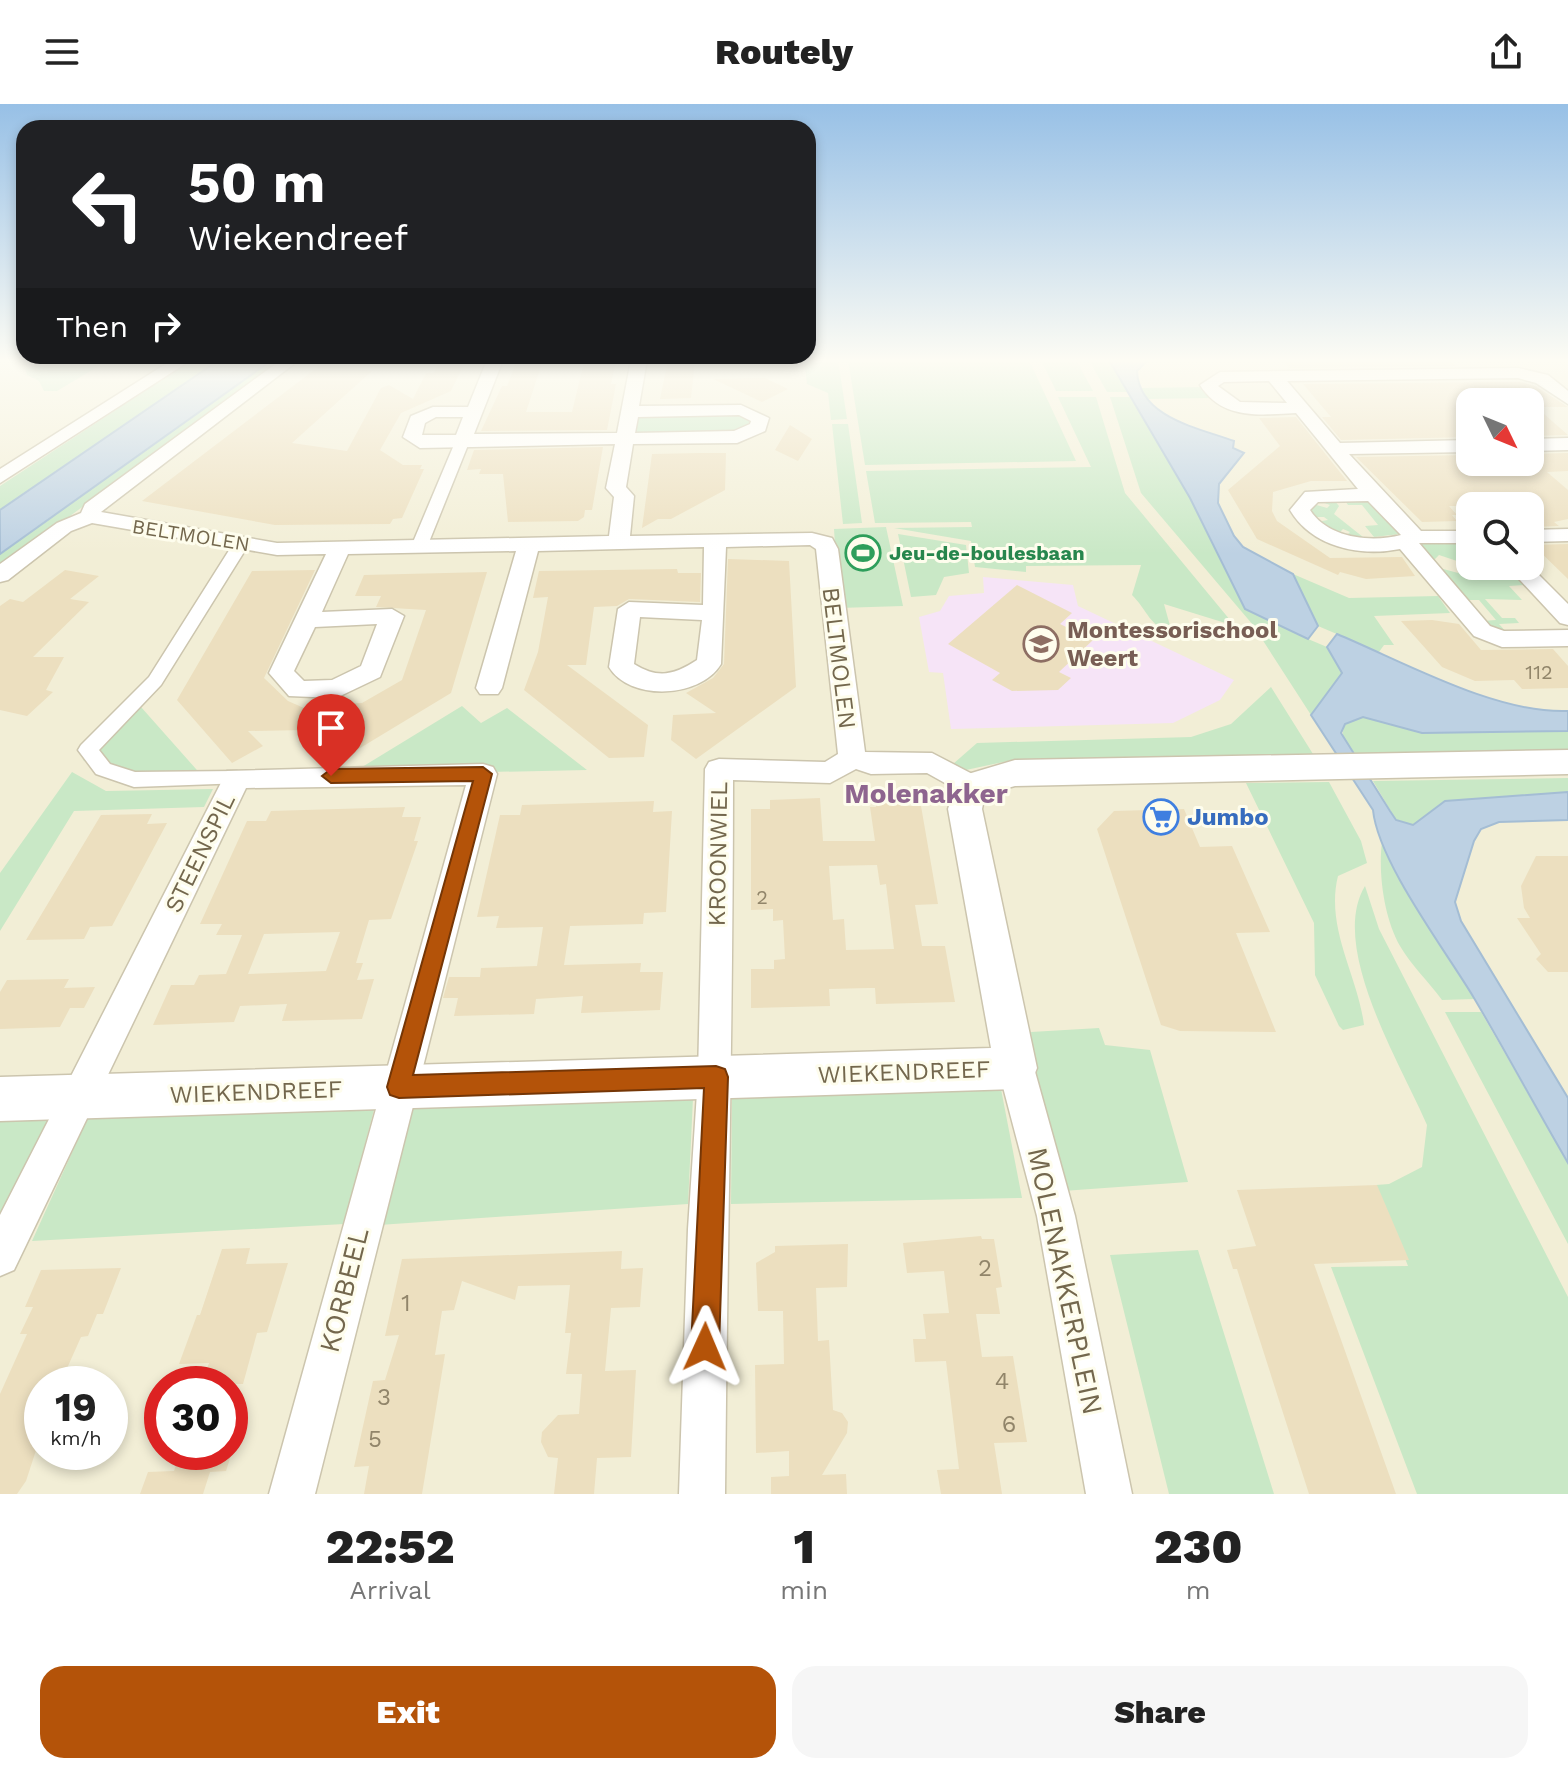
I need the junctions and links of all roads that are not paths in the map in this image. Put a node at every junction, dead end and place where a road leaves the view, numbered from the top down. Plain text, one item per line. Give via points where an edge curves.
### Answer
1 (82, 425) edge
2 (204, 425) edge
3 (416, 425) edge
4 (469, 425) edge
5 (627, 425) edge
6 (759, 425) edge
7 (1315, 425) edge
8 (625, 438) junction
9 (463, 440) junction
10 (1568, 444) edge
11 (1544, 445) edge
12 (1456, 446) edge
13 (1335, 449) junction
14 (0, 477) edge
15 (1373, 495) junction
16 (90, 516) junction
17 (1568, 535) edge
18 (1544, 536) edge
19 (1456, 538) edge
20 (1411, 540) junction
21 (715, 541) junction
22 (619, 543) junction
23 (241, 544) junction
24 (529, 544) junction
25 (419, 547) junction
26 (340, 548) junction
27 (0, 575) edge
28 (1531, 580) edge
29 (714, 613) dead end
30 (1568, 618) edge
31 (307, 620) junction
32 (1568, 638) edge
33 (489, 688) dead end
34 (852, 758) junction
35 (1568, 762) edge
36 (237, 778) junction
37 (970, 786) junction
38 (1016, 1068) junction
39 (716, 1077) junction
40 (399, 1087) junction
41 (81, 1098) junction
42 (0, 1099) edge
43 (0, 1256) edge
44 (292, 1494) edge
45 (702, 1494) edge
46 (1109, 1494) edge

1 - 14 street
2 - 16 street via 92,508
3 - 9 street via 412,437 420,442
4 - 9 street
5 - 8 street
6 - 8 street via 737,437
7 - 13 street
8 - 9 street
8 - 22 street via 616,488 624,496
9 - 25 street
10 - 11 street
12 - 13 street
13 - 15 street
15 - 20 street
15 - 20 street via 1312,496 1300,510 1314,529 1345,542
16 - 23 street, BELTMOLEN
16 - 27 street via 64,527
17 - 18 street
19 - 20 street
20 - 32 street via 1482,631 1502,639
21 - 22 street, BELTMOLEN
21 - 29 street
21 - 34 street, BELTMOLEN via 824,543
22 - 24 street, BELTMOLEN
23 - 26 street, BELTMOLEN
23 - 36 street via 155,681 88,750 103,769 134,780
24 - 25 street, BELTMOLEN
24 - 33 street
25 - 26 street, BELTMOLEN
26 - 31 street
28 - 30 street
31 - 31 street via 321,619 392,616 371,671 336,689 298,690 281,673
34 - 37 street, BELTMOLEN via 871,764 932,763
34 - 39 street, KROONWIEL via 830,773 719,769
35 - 37 street via 1015,773
36 - 40 street, STEENSPIL via 483,774
36 - 41 street, STEENSPIL
37 - 38 street, WIEKENDREEF via 965,809
38 - 39 street, WIEKENDREEF
38 - 46 street, MOLENAKKERPLEIN via 1056,1216
39 - 40 street, WIEKENDREEF
39 - 45 street
40 - 41 street, WIEKENDREEF
40 - 44 street, KORBEEL
41 - 42 street, WIEKENDREEF
41 - 43 street, STEENSPIL

